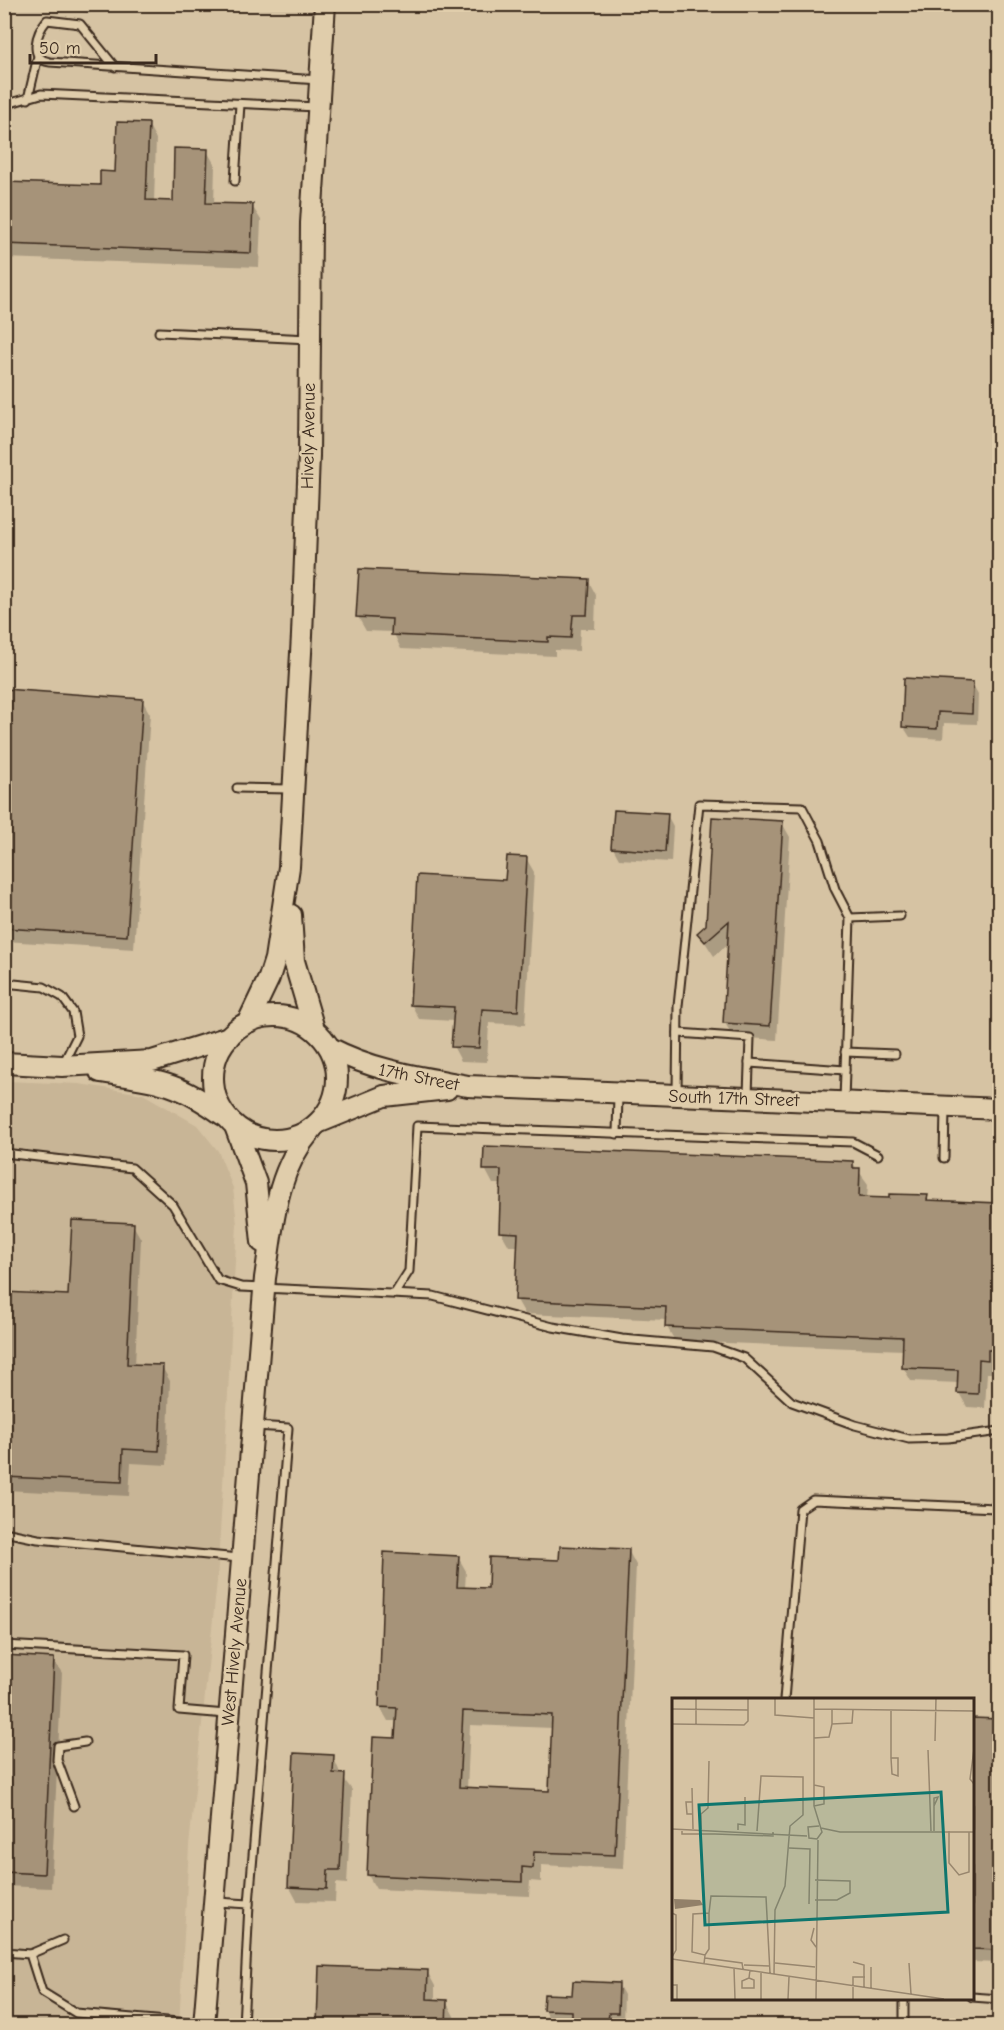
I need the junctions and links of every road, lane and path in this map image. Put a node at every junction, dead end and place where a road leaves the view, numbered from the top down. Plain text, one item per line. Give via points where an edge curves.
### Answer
1 (325, 4) edge
2 (38, 56) junction
3 (115, 68) junction
4 (319, 80) junction
5 (28, 99) junction
6 (240, 104) junction
7 (4, 105) edge
8 (317, 107) junction
9 (235, 181) dead end
10 (159, 332) dead end
11 (309, 339) junction
12 (237, 788) dead end
13 (293, 789) junction
14 (289, 867) junction
15 (900, 916) dead end
16 (850, 918) junction
17 (4, 983) edge
18 (248, 1022) junction
19 (314, 1029) junction
20 (678, 1033) junction
21 (229, 1037) junction
22 (330, 1048) junction
23 (845, 1053) junction
24 (895, 1054) dead end
25 (4, 1063) edge
26 (749, 1063) junction
27 (62, 1066) junction
28 (845, 1070) junction
29 (468, 1086) junction
30 (618, 1093) junction
31 (677, 1095) junction
32 (748, 1098) junction
33 (844, 1102) junction
34 (945, 1106) junction
35 (999, 1109) edge
36 (231, 1122) junction
37 (316, 1125) junction
38 (617, 1134) junction
39 (4, 1153) edge
40 (878, 1155) dead end
41 (944, 1158) dead end
42 (264, 1284) junction
43 (395, 1293) junction
44 (253, 1426) junction
45 (999, 1431) edge
46 (999, 1503) edge
47 (4, 1532) edge
48 (242, 1558) junction
49 (4, 1645) edge
50 (784, 1698) edge
51 (229, 1714) junction
52 (85, 1742) dead end
53 (74, 1806) dead end
54 (214, 1902) junction
55 (249, 1904) junction
56 (63, 1940) dead end
57 (4, 1952) edge
58 (30, 1954) junction
59 (974, 1997) edge
60 (999, 1999) edge
61 (904, 2000) edge
62 (204, 2025) edge
63 (243, 2025) edge
64 (904, 2025) edge

1 - 4 street, Hively Avenue
2 - 3 lane via 44,61
2 - 3 lane via 39,29 47,20 73,21 90,35
2 - 5 lane
3 - 4 lane
4 - 8 street, Hively Avenue
5 - 6 lane via 41,94
5 - 7 lane
6 - 8 lane
6 - 9 lane
8 - 11 street, Hively Avenue
10 - 11 lane
11 - 13 street, Hively Avenue via 307,492
12 - 13 lane
13 - 14 street, Hively Avenue
14 - 18 street, Hively Avenue via 275,959
14 - 19 street, Hively Avenue via 294,961
15 - 16 lane
16 - 20 lane via 835,889 820,841 802,807 699,804
16 - 23 lane
17 - 27 lane via 44,987 62,997 74,1012 77,1036
18 - 19 street via 275,1016 296,1019
18 - 21 street
19 - 22 street
20 - 26 lane via 750,1038
20 - 31 lane
21 - 27 street via 152,1061
21 - 36 street via 217,1057 213,1079 217,1099
22 - 29 street, 17th Street via 388,1072
22 - 37 street via 338,1075 337,1089
23 - 24 lane
23 - 28 lane
25 - 27 street
26 - 28 lane
26 - 32 lane
27 - 36 street via 177,1086 198,1096
28 - 33 lane
29 - 30 street, South 17th Street
29 - 37 street, 17th Street via 384,1096
30 - 31 street, South 17th Street
30 - 38 lane
31 - 32 street, South 17th Street
32 - 33 street, South 17th Street
33 - 34 street, South 17th Street
34 - 35 street, South 17th Street
34 - 41 lane
36 - 37 street via 255,1137 279,1140 291,1139
36 - 42 street via 256,1183
37 - 42 street via 294,1154 279,1186
38 - 40 lane via 853,1142
38 - 43 lane via 417,1126 409,1271
39 - 42 lane via 132,1168 174,1204 218,1280 241,1287
42 - 43 lane
42 - 44 street, West Hively Avenue
43 - 45 lane via 433,1296 553,1327 622,1339 713,1347 744,1358 792,1402 909,1439
44 - 48 street, West Hively Avenue
44 - 55 lane via 288,1428
46 - 50 lane via 996,1508 813,1500 800,1509
47 - 48 lane via 38,1539
48 - 51 street, West Hively Avenue
49 - 51 lane via 183,1655 179,1710
51 - 54 street, West Hively Avenue
52 - 53 lane via 58,1746 57,1760
54 - 55 lane
54 - 62 street, West Hively Avenue
55 - 63 lane
56 - 58 lane
57 - 58 lane
58 - 62 lane via 42,1992 76,2013
59 - 60 lane
61 - 64 lane

